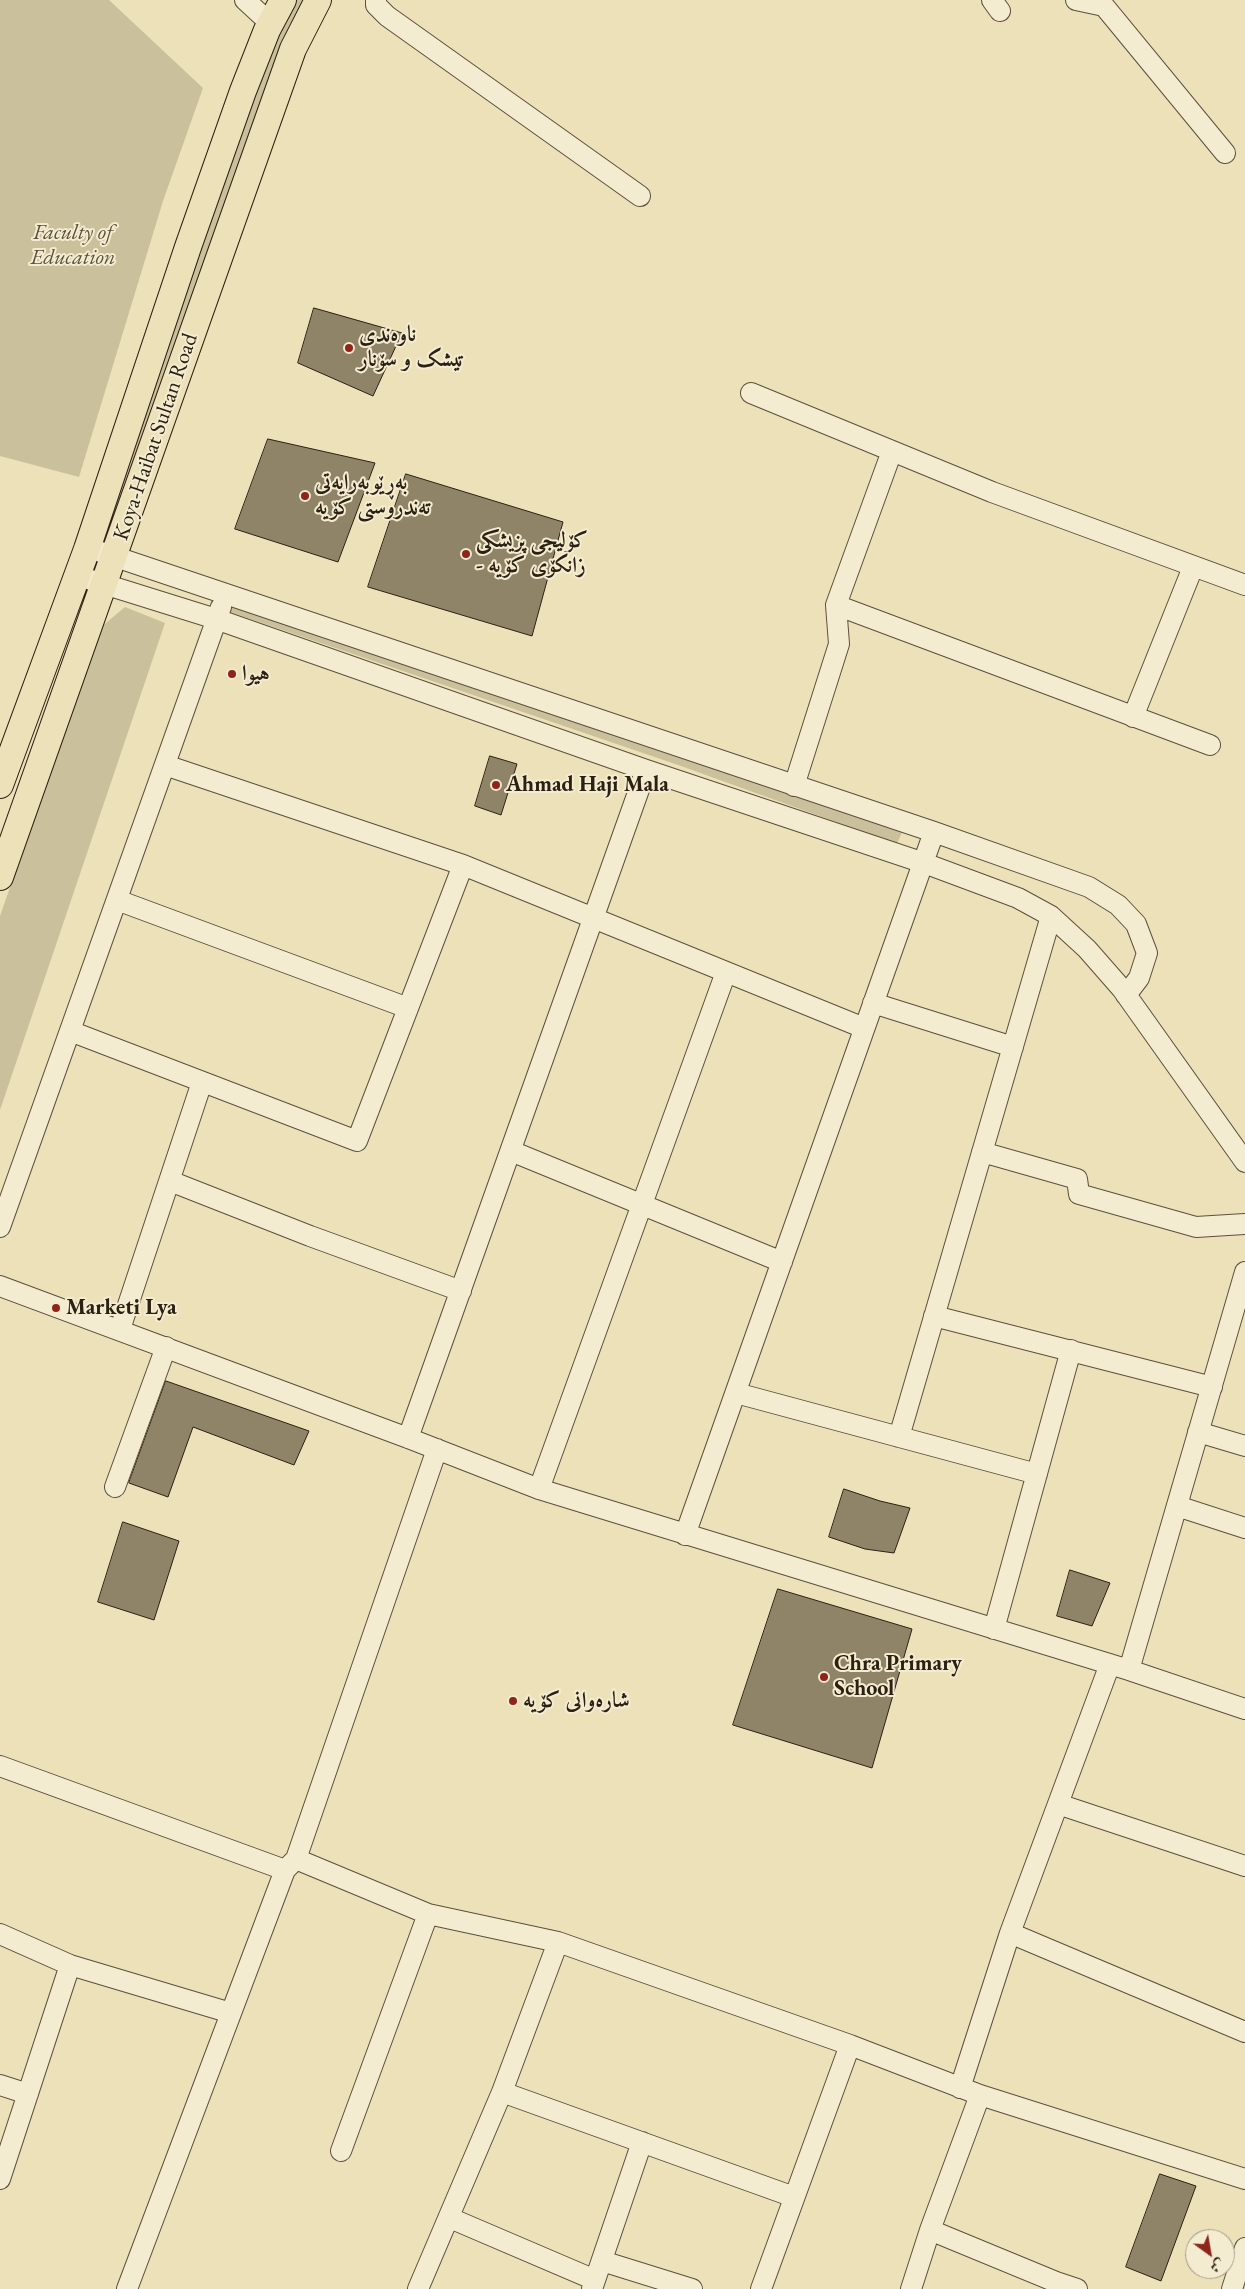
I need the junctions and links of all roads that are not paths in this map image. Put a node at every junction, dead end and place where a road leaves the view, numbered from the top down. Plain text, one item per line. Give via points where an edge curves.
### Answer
1 (245, 0) edge
2 (283, 0) edge
3 (318, 0) edge
4 (376, 0) edge
5 (1083, 0) edge
6 (271, 24) junction
7 (1225, 153) dead end
8 (640, 196) dead end
9 (751, 393) dead end
10 (892, 451) junction
11 (87, 549) junction
12 (115, 556) junction
13 (1193, 567) junction
14 (78, 576) junction
15 (104, 583) junction
16 (1245, 585) edge
17 (226, 593) junction
18 (836, 606) junction
19 (216, 619) junction
20 (1133, 716) junction
21 (1210, 745) dead end
22 (165, 765) junction
23 (646, 770) junction
24 (0, 785) edge
25 (794, 786) junction
26 (819, 793) junction
27 (808, 824) junction
28 (934, 832) junction
29 (924, 863) junction
30 (463, 865) junction
31 (0, 877) edge
32 (116, 900) junction
33 (1051, 916) junction
34 (593, 918) junction
35 (726, 972) junction
36 (1126, 995) junction
37 (873, 1003) junction
38 (408, 1008) junction
39 (864, 1028) junction
40 (70, 1031) junction
41 (1013, 1047) junction
42 (202, 1082) junction
43 (510, 1151) junction
44 (982, 1152) junction
45 (1245, 1162) edge
46 (170, 1181) junction
47 (642, 1204) junction
48 (1245, 1224) edge
49 (0, 1227) edge
50 (782, 1262) junction
51 (1245, 1272) edge
52 (0, 1286) edge
53 (461, 1291) junction
54 (934, 1316) junction
55 (120, 1329) junction
56 (166, 1347) junction
57 (1071, 1350) junction
58 (1212, 1387) junction
59 (736, 1392) junction
60 (1198, 1432) junction
61 (899, 1437) junction
62 (408, 1438) junction
63 (1245, 1446) edge
64 (437, 1449) junction
65 (1037, 1474) junction
66 (115, 1486) dead end
67 (538, 1489) junction
68 (1177, 1506) junction
69 (1245, 1528) edge
70 (685, 1535) junction
71 (994, 1629) junction
72 (1110, 1664) junction
73 (1129, 1670) junction
74 (1245, 1708) edge
75 (0, 1766) edge
76 (1058, 1804) junction
77 (291, 1864) junction
78 (1245, 1866) edge
79 (428, 1914) junction
80 (1010, 1933) junction
81 (0, 1934) edge
82 (558, 1942) junction
83 (70, 1965) junction
84 (231, 2013) junction
85 (1245, 2032) edge
86 (850, 2045) junction
87 (0, 2085) edge
88 (960, 2088) junction
89 (502, 2092) junction
90 (28, 2094) junction
91 (980, 2095) junction
92 (642, 2142) junction
93 (342, 2150) dead end
94 (0, 2178) edge
95 (1245, 2179) edge
96 (794, 2197) junction
97 (450, 2218) junction
98 (930, 2230) junction
99 (1245, 2248) edge
100 (602, 2261) junction
101 (593, 2285) edge
102 (1055, 2286) edge
103 (127, 2289) edge
104 (418, 2289) edge
105 (692, 2289) edge
106 (761, 2289) edge
107 (911, 2289) edge
108 (1077, 2289) edge
109 (1232, 2289) edge

1 - 6 street
2 - 6 main road, Koya-Haibat Sultan Road
3 - 12 main road, Koya-Haibat Sultan Road via 292,49
4 - 8 street via 376,5 387,16
5 - 7 street via 1104,6
6 - 11 main road, Koya-Haibat Sultan Road via 243,91 188,247
9 - 10 street
10 - 13 street
10 - 18 street
11 - 12 street
11 - 14 main road, Koya-Haibat Sultan Road
12 - 15 main road, Koya-Haibat Sultan Road
12 - 17 street
13 - 16 street
13 - 20 street
14 - 15 street
14 - 24 main road, Koya-Haibat Sultan Road
15 - 19 street
15 - 31 main road, Koya-Haibat Sultan Road
17 - 19 street
17 - 25 street
18 - 20 street
18 - 25 street via 839,644
19 - 22 street
19 - 23 street
20 - 21 street
22 - 30 street
22 - 32 street
23 - 27 street
23 - 34 street
25 - 26 street
26 - 27 street
26 - 28 street
27 - 29 street
28 - 29 street
28 - 36 street via 1089,887 1118,905 1136,924 1147,953 1139,978
29 - 33 street via 1018,898
29 - 37 street
30 - 34 street
30 - 38 street
32 - 38 street
32 - 40 street
33 - 36 street via 1086,949
33 - 41 street
34 - 35 street
34 - 43 street
35 - 39 street
35 - 47 street
36 - 45 street
37 - 39 street
37 - 41 street
38 - 42 street via 358,1141
39 - 50 street
40 - 42 street
40 - 49 street
41 - 44 street
42 - 46 street
43 - 47 street
43 - 53 street
44 - 48 street via 1077,1179 1079,1194 1196,1227
44 - 54 street
46 - 53 street
46 - 55 street
47 - 50 street
47 - 67 street
50 - 59 street
51 - 58 street
52 - 55 street
53 - 62 street
54 - 57 street
54 - 61 street
55 - 56 street
56 - 62 street
56 - 66 street
57 - 58 street
57 - 65 street
58 - 60 street
59 - 61 street
59 - 70 street
60 - 63 street
60 - 68 street
61 - 65 street
62 - 64 street
64 - 67 street
64 - 77 street
65 - 71 street
67 - 70 street
68 - 69 street
68 - 73 street
70 - 71 street
71 - 72 street
72 - 73 street
72 - 76 street
73 - 74 street
75 - 77 street
76 - 78 street
76 - 80 street
77 - 79 street
77 - 84 street
79 - 82 street
79 - 93 street
80 - 85 street
80 - 88 street
81 - 83 street
82 - 86 street
82 - 89 street
83 - 84 street
83 - 90 street
84 - 103 street
86 - 88 street
86 - 96 street
87 - 90 street
88 - 91 street
89 - 92 street
89 - 97 street
90 - 94 street
91 - 95 street
91 - 98 street
92 - 96 street
92 - 100 street
96 - 106 street
97 - 101 street
97 - 104 street
98 - 102 street
98 - 107 street
99 - 109 street
100 - 101 street
100 - 105 street
102 - 108 street

